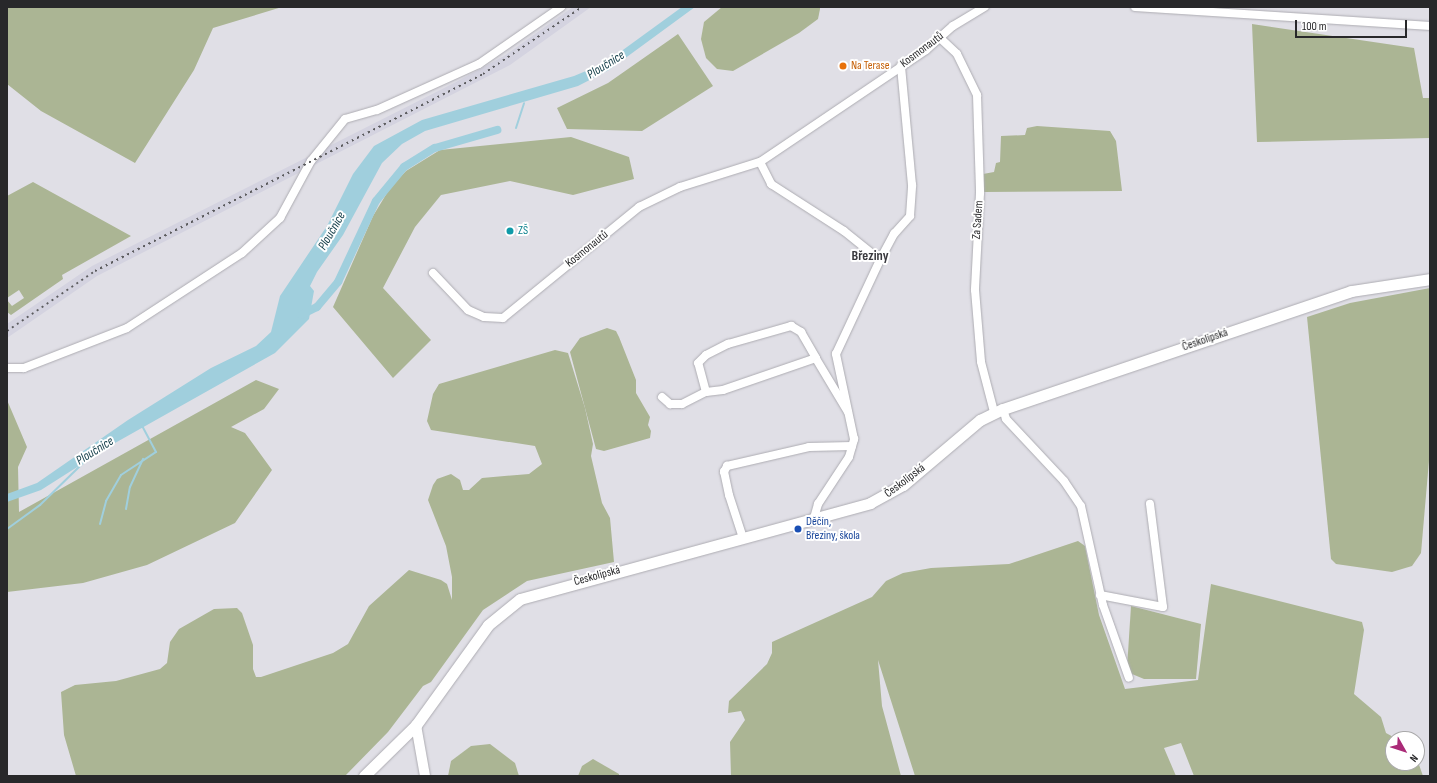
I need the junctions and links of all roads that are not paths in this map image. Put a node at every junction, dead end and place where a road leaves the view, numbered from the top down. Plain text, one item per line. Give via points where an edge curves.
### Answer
1 (561, 7) edge
2 (985, 7) edge
3 (1135, 7) edge
4 (976, 10) edge
5 (1430, 26) edge
6 (940, 38) junction
7 (900, 66) junction
8 (760, 162) junction
9 (880, 260) junction
10 (433, 273) dead end
11 (1430, 280) edge
12 (815, 357) junction
13 (7, 368) edge
14 (706, 392) junction
15 (662, 397) dead end
16 (998, 411) junction
17 (853, 420) junction
18 (852, 446) junction
19 (1150, 504) dead end
20 (814, 518) junction
21 (743, 538) junction
22 (1100, 595) junction
23 (1129, 678) dead end
24 (416, 726) junction
25 (364, 776) edge
26 (425, 776) edge

1 - 13 street via 479,64 377,110 345,118 311,162 280,218 242,254 127,328 24,368
2 - 4 street, Kosmonautů
3 - 5 street
4 - 6 street, Kosmonautů
6 - 7 street, Kosmonautů
6 - 16 street, Za Sadem via 957,54 977,96 980,193 975,290 981,362
7 - 8 street, Kosmonautů
7 - 9 street via 912,185 910,216 894,234
8 - 9 street via 771,184 844,231
8 - 10 street, Kosmonautů via 680,187 640,207 503,318 484,317 468,310
9 - 17 street via 836,354
11 - 16 main road, Českolipská via 1351,291
12 - 14 street via 723,390
12 - 14 street via 801,332 791,326 728,344 706,355 698,364
12 - 17 street
14 - 15 street via 682,404 670,404
16 - 20 main road, Českolipská via 966,431 903,485 870,503
16 - 22 street, Za Sadem via 1075,494 1084,516
17 - 18 street
18 - 20 street via 849,457 818,504
18 - 21 street via 809,447 727,466 724,472 729,495
19 - 22 street via 1163,607
20 - 21 main road, Českolipská
21 - 24 main road, Českolipská via 520,599 488,626
22 - 23 street, Za Sadem
24 - 25 main road, Českolipská
24 - 26 street

